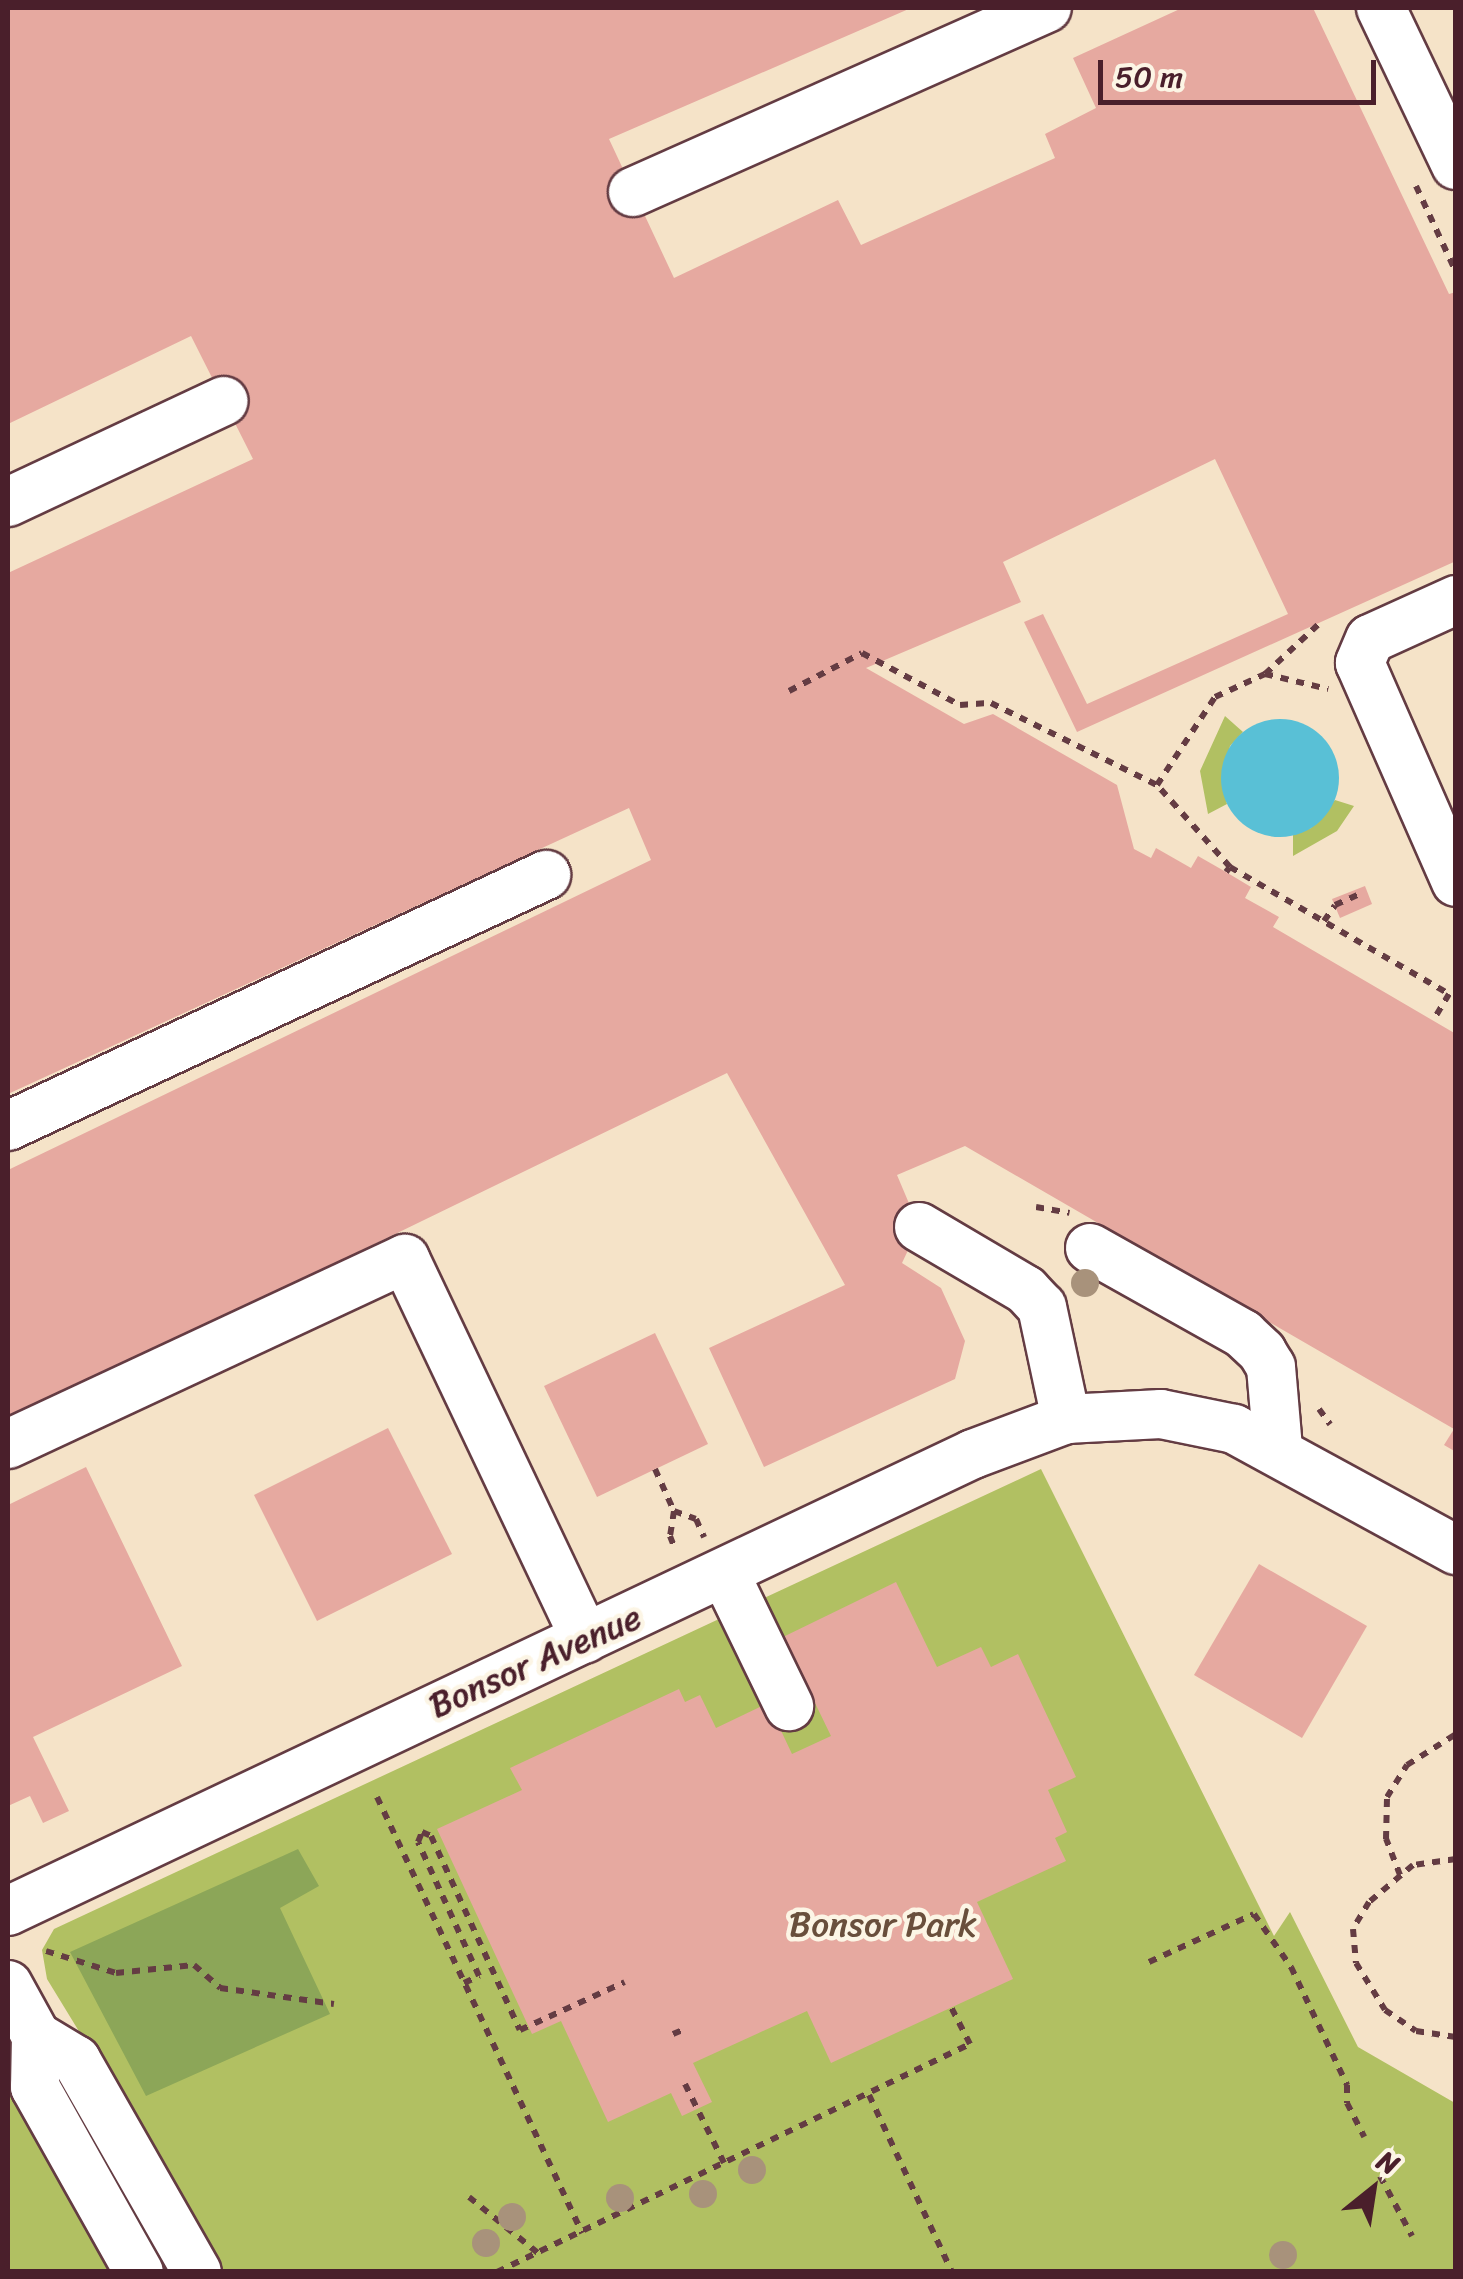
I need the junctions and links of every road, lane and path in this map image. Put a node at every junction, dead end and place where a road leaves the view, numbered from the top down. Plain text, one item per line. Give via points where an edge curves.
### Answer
1 (1047, 8) edge
2 (1381, 8) edge
3 (1456, 165) edge
4 (633, 192) dead end
5 (224, 401) dead end
6 (8, 502) edge
7 (1456, 600) edge
8 (1320, 622) dead end
9 (1265, 674) junction
10 (1332, 690) dead end
11 (789, 691) dead end
12 (1158, 785) junction
13 (546, 875) dead end
14 (1456, 882) edge
15 (1360, 894) dead end
16 (1324, 921) junction
17 (1452, 993) edge
18 (1433, 1021) dead end
19 (8, 1126) edge
20 (919, 1227) dead end
21 (1090, 1248) dead end
22 (1066, 1419) junction
23 (8, 1444) edge
24 (1278, 1449) junction
25 (655, 1469) dead end
26 (674, 1512) junction
27 (1456, 1550) edge
28 (677, 1553) dead end
29 (715, 1557) junction
30 (584, 1638) junction
31 (789, 1706) dead end
32 (1456, 1734) edge
33 (376, 1797) dead end
34 (1456, 1860) edge
35 (1400, 1875) junction
36 (8, 1910) edge
37 (46, 1951) dead end
38 (1149, 1962) dead end
39 (626, 1982) dead end
40 (464, 1983) junction
41 (8, 1985) edge
42 (334, 2004) dead end
43 (951, 2008) dead end
44 (687, 2028) dead end
45 (673, 2034) dead end
46 (36, 2036) junction
47 (1456, 2038) edge
48 (685, 2084) dead end
49 (869, 2095) junction
50 (1364, 2138) dead end
51 (724, 2163) junction
52 (1380, 2176) dead end
53 (469, 2197) dead end
54 (582, 2233) junction
55 (1412, 2236) dead end
56 (538, 2253) junction
57 (138, 2272) edge
58 (197, 2272) edge
59 (497, 2272) edge
60 (952, 2272) edge

1 - 4 street
2 - 3 street
5 - 6 street
7 - 14 street via 1370,639 1360,663
8 - 9 path
9 - 10 path
9 - 12 path via 1214,697
11 - 12 path via 862,652 960,705 990,702
12 - 16 path via 1228,870
13 - 19 street via 397,964
15 - 16 path via 1334,905
16 - 17 path
17 - 18 path
20 - 22 street via 1026,1290 1042,1307
21 - 24 street via 1262,1352 1271,1367
22 - 24 street, Bonsor Avenue via 1109,1413 1195,1419
22 - 29 street, Bonsor Avenue
23 - 30 street via 404,1259
24 - 27 street, Bonsor Avenue
25 - 26 path
26 - 28 path via 670,1536
26 - 29 path via 696,1520
29 - 30 street, Bonsor Avenue
29 - 31 street
30 - 36 street, Bonsor Avenue
32 - 35 path via 1406,1765 1388,1797 1386,1840
33 - 40 path
34 - 35 path via 1425,1859
35 - 47 path via 1360,1914 1353,1929 1356,1962 1371,1993 1399,2022
37 - 42 path via 116,1973 194,1965 220,1988
38 - 50 path via 1254,1914 1292,1967
39 - 40 path via 520,2030 431,1836 422,1832 418,1842 479,1976
40 - 54 path
41 - 46 street
43 - 49 path via 970,2044
44 - 45 path
46 - 57 street via 35,2087
46 - 58 street via 76,2060
48 - 51 path
49 - 51 path
49 - 60 path
51 - 54 path
52 - 55 path
53 - 56 path
54 - 56 path
56 - 59 path

